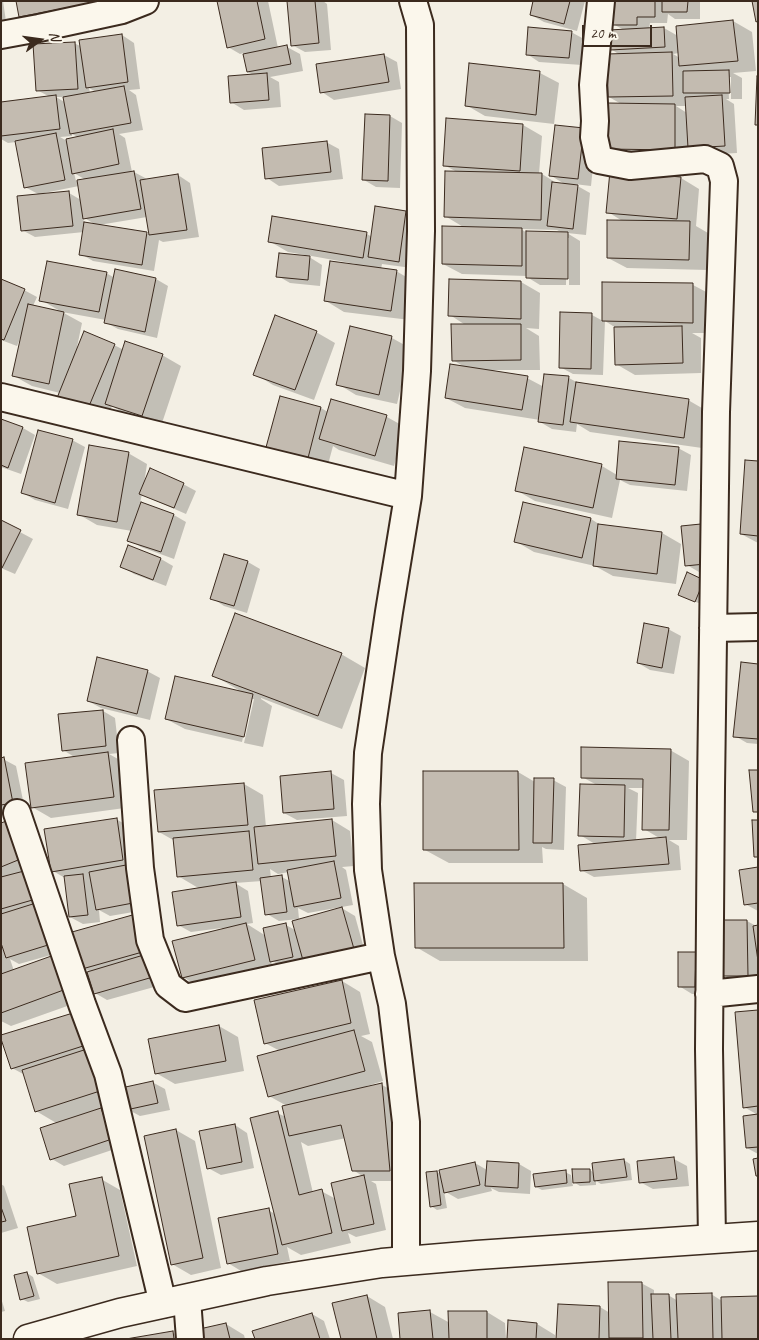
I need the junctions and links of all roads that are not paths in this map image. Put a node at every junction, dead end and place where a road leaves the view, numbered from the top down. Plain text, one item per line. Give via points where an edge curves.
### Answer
1 (145, 1) edge
2 (413, 1) edge
3 (601, 1) edge
4 (1, 35) edge
5 (1, 397) edge
6 (408, 496) junction
7 (758, 627) edge
8 (713, 628) junction
9 (131, 740) dead end
10 (18, 813) dead end
11 (381, 956) junction
12 (758, 989) edge
13 (709, 994) junction
14 (758, 1236) edge
15 (712, 1239) junction
16 (406, 1262) junction
17 (175, 1301) junction
18 (28, 1339) edge
19 (190, 1339) edge

1 - 4 street via 122,10
2 - 6 street via 420,25 421,230 417,371
3 - 8 street via 593,84 594,137 599,160 630,166 706,160 720,166 724,181
5 - 6 street
6 - 11 street via 368,754 368,870
7 - 8 street
8 - 13 street
9 - 11 street via 140,868 150,940 168,985 185,998
10 - 17 street via 108,1074
11 - 16 street via 392,1004 406,1122
12 - 13 street
13 - 15 street
14 - 15 street
15 - 16 street
16 - 17 street via 266,1281
17 - 18 street
17 - 19 street

